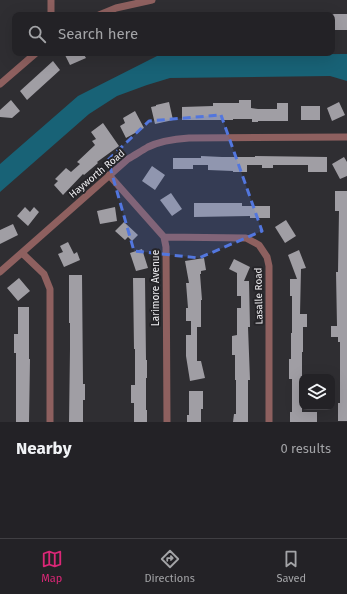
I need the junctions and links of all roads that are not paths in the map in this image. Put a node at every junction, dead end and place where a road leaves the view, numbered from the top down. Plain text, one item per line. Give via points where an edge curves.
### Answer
1 (51, 0) edge
2 (152, 0) edge
3 (51, 12) edge
4 (106, 12) edge
5 (33, 56) edge
6 (0, 84) edge
7 (347, 138) edge
8 (109, 176) junction
9 (164, 237) junction
10 (22, 253) junction
11 (0, 272) edge
12 (50, 422) edge
13 (167, 422) edge
14 (269, 422) edge

1 - 3 street
2 - 4 street
5 - 6 street
7 - 8 street, Hayworth Road via 175,139 149,147 128,159
8 - 9 street, Larimore Avenue
8 - 10 street, Hayworth Road
9 - 13 street, Larimore Avenue
9 - 14 street, Lasalle Road via 246,238 259,245 267,257
10 - 11 street, Hayworth Road
10 - 12 street via 44,274 50,289

